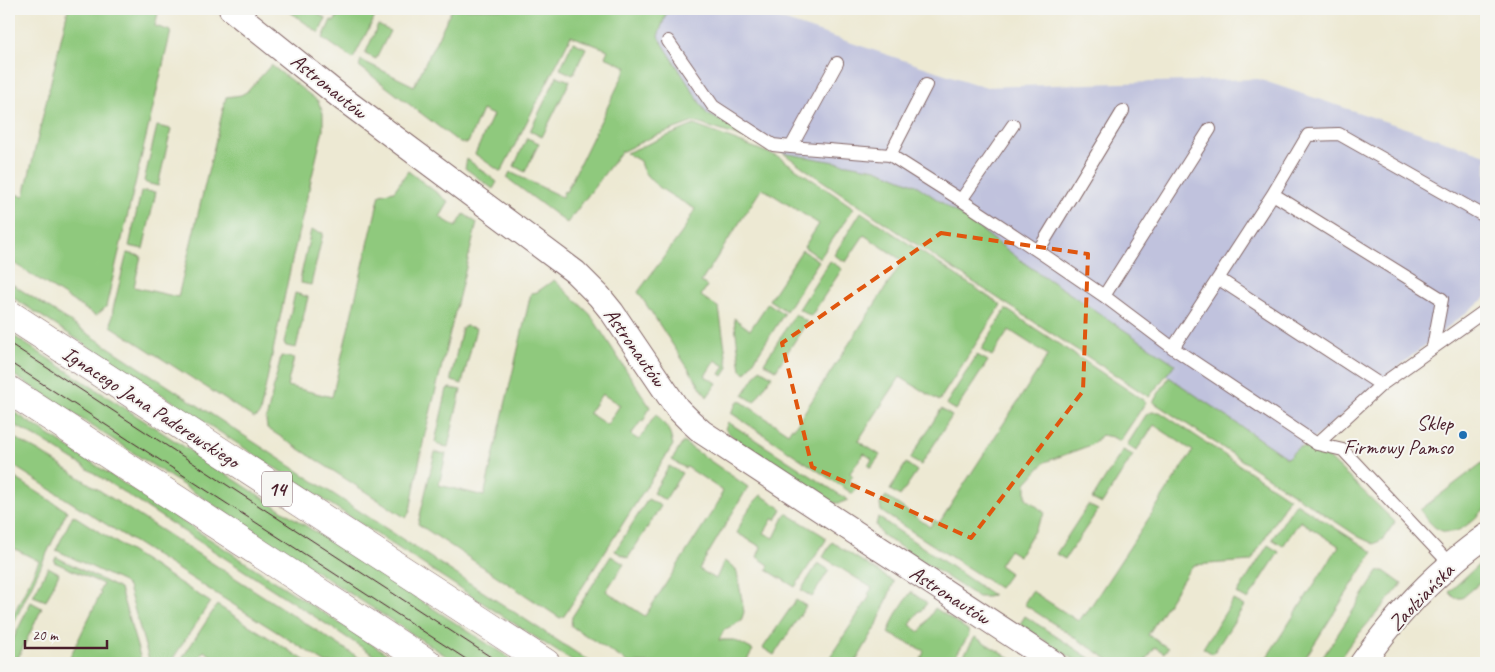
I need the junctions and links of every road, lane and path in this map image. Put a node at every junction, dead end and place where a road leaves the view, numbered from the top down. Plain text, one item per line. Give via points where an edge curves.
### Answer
1 (231, 9) edge
2 (668, 41) dead end
3 (837, 63) dead end
4 (926, 85) dead end
5 (1123, 111) dead end
6 (1013, 125) dead end
7 (1210, 129) dead end
8 (791, 147) junction
9 (890, 155) junction
10 (1273, 194) junction
11 (961, 200) junction
12 (1486, 217) edge
13 (1038, 251) junction
14 (1219, 279) junction
15 (1104, 296) junction
16 (1486, 310) edge
17 (9, 314) edge
18 (1433, 347) junction
19 (1174, 348) junction
20 (1381, 385) junction
21 (9, 390) edge
22 (1317, 444) junction
23 (1486, 536) edge
24 (1450, 564) junction
25 (428, 663) edge
26 (546, 663) edge
27 (1054, 663) edge
28 (1362, 663) edge

1 - 27 street, Astronautów via 342,99 575,272 612,312 677,408 702,432
2 - 8 lane via 713,106 773,145
3 - 8 lane
4 - 9 lane
5 - 13 lane
6 - 11 lane
7 - 15 lane
8 - 9 lane
9 - 11 lane
10 - 12 lane via 1308,135 1339,134
10 - 14 lane
10 - 18 lane via 1442,299
11 - 13 lane
13 - 15 lane
14 - 19 lane
14 - 20 lane
15 - 19 lane
16 - 18 lane
17 - 26 main road, Ignacego Jana Paderewskiego / 14
18 - 20 lane
19 - 22 lane
20 - 22 lane
21 - 25 main road
22 - 24 lane via 1343,450
23 - 24 street, Zaolziańska
24 - 28 street, Zaolziańska via 1410,604

